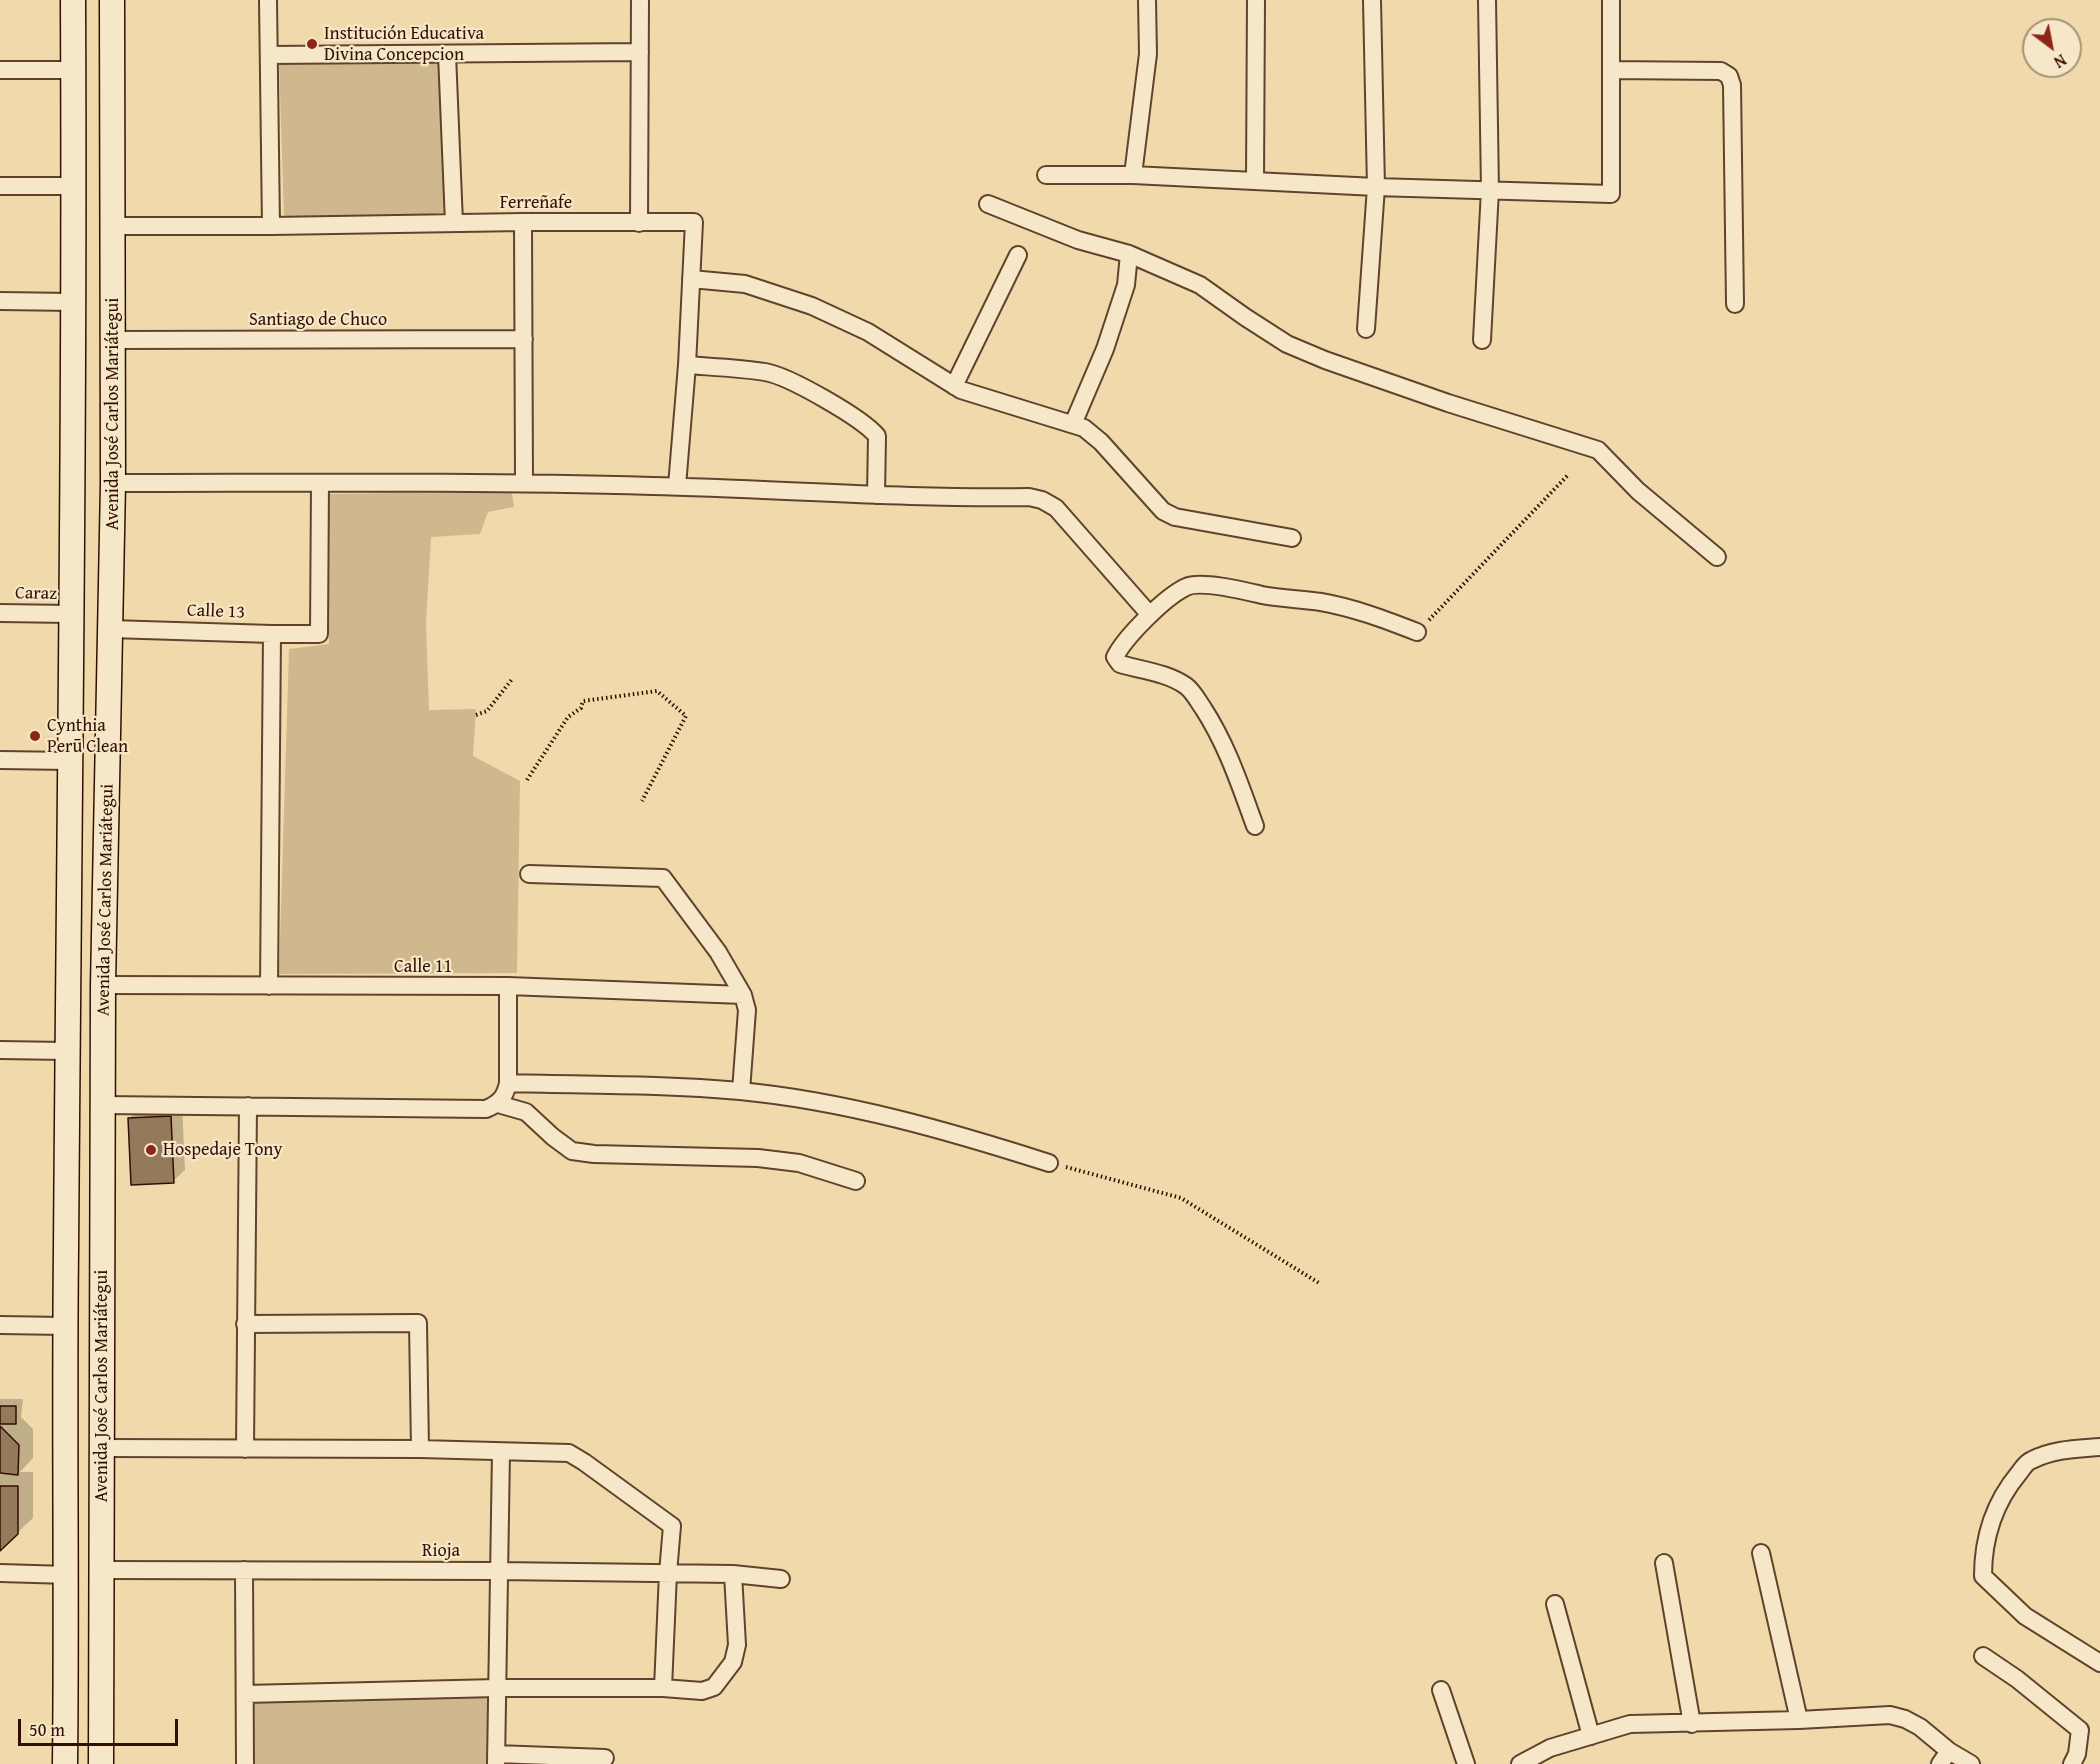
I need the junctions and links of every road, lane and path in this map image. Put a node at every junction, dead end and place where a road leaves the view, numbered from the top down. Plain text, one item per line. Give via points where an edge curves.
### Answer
1 (73, 0) edge
2 (112, 0) edge
3 (268, 0) edge
4 (640, 0) edge
5 (1147, 0) edge
6 (1256, 0) edge
7 (1372, 0) edge
8 (1487, 0) edge
9 (1611, 0) edge
10 (640, 52) junction
11 (447, 54) junction
12 (268, 55) junction
13 (0, 70) edge
14 (73, 70) junction
15 (1611, 70) junction
16 (1046, 175) dead end
17 (1133, 175) junction
18 (1255, 181) junction
19 (0, 186) edge
20 (73, 186) junction
21 (1376, 187) junction
22 (1490, 190) junction
23 (988, 204) dead end
24 (523, 222) junction
25 (454, 223) junction
26 (639, 223) junction
27 (114, 226) junction
28 (271, 226) junction
29 (1129, 254) junction
30 (1018, 255) dead end
31 (691, 279) junction
32 (0, 301) edge
33 (73, 302) junction
34 (1735, 304) dead end
35 (1366, 329) dead end
36 (524, 339) junction
37 (113, 340) junction
38 (1482, 340) dead end
39 (687, 365) junction
40 (954, 386) junction
41 (1073, 424) junction
42 (1568, 475) dead end
43 (524, 482) junction
44 (113, 483) junction
45 (320, 483) junction
46 (677, 486) junction
47 (876, 495) junction
48 (1292, 538) dead end
49 (1717, 557) dead end
50 (0, 613) edge
51 (71, 614) junction
52 (1150, 615) junction
53 (111, 629) junction
54 (1418, 632) joint
55 (272, 634) junction
56 (513, 678) dead end
57 (476, 715) dead end
58 (0, 760) edge
59 (69, 761) junction
60 (527, 780) dead end
61 (642, 801) dead end
62 (1255, 826) dead end
63 (529, 874) dead end
64 (69, 947) junction
65 (104, 948) junction
66 (103, 985) junction
67 (269, 986) junction
68 (508, 986) junction
69 (743, 995) junction
70 (0, 1050) edge
71 (67, 1051) junction
72 (508, 1083) junction
73 (741, 1091) junction
74 (498, 1104) junction
75 (103, 1105) junction
76 (248, 1106) junction
77 (1049, 1162) joint
78 (856, 1181) dead end
79 (1319, 1283) dead end
80 (245, 1324) junction
81 (0, 1325) edge
82 (65, 1326) junction
83 (2100, 1447) edge
84 (101, 1448) junction
85 (245, 1449) junction
86 (420, 1449) junction
87 (501, 1452) junction
88 (1761, 1553) dead end
89 (1664, 1563) dead end
90 (101, 1570) junction
91 (244, 1570) junction
92 (498, 1571) junction
93 (0, 1573) edge
94 (668, 1574) junction
95 (733, 1574) junction
96 (68, 1575) junction
97 (781, 1579) dead end
98 (1555, 1605) dead end
99 (1983, 1656) dead end
100 (2100, 1664) edge
101 (497, 1688) junction
102 (663, 1688) junction
103 (1441, 1690) dead end
104 (244, 1694) junction
105 (1799, 1720) junction
106 (1692, 1724) junction
107 (1591, 1736) junction
108 (1944, 1757) edge
109 (605, 1758) dead end
110 (496, 1759) edge
111 (65, 1764) edge
112 (101, 1764) edge
113 (245, 1764) edge
114 (1467, 1764) edge
115 (1520, 1764) edge
116 (1971, 1764) edge
117 (2072, 1764) edge

1 - 14 main road, Avenida José Carlos Mariátegui
2 - 27 main road, Avenida José Carlos Mariátegui
3 - 12 street
4 - 10 street
5 - 17 street via 1148,54
6 - 18 street
7 - 21 street
8 - 22 street
9 - 15 street
10 - 11 street
10 - 26 street
11 - 12 street
11 - 25 street
12 - 28 street
13 - 14 street
14 - 20 main road, Avenida José Carlos Mariátegui
15 - 22 street via 1611,194
15 - 34 street via 1721,71 1729,76
16 - 17 street
17 - 18 street
18 - 21 street
19 - 20 street
20 - 33 main road, Avenida José Carlos Mariátegui
21 - 22 street
21 - 35 street
22 - 38 street
23 - 29 street via 1078,240
24 - 25 street, Ferreñafe
24 - 26 street, Ferreñafe
24 - 36 street
25 - 28 street, Ferreñafe
26 - 31 street, Ferreñafe via 694,222
27 - 28 street, Ferreñafe
27 - 37 main road, Avenida José Carlos Mariátegui
29 - 41 street via 1126,285 1105,349
29 - 49 street via 1200,285 1287,344 1325,360 1598,450 1638,491
30 - 40 street
31 - 39 street, Ferreñafe
31 - 40 street via 745,284 812,306 867,332
32 - 33 street
33 - 51 main road, Avenida José Carlos Mariátegui
36 - 37 street, Santiago de Chuco
36 - 43 street
37 - 44 main road, Avenida José Carlos Mariátegui
39 - 46 street, Ferreñafe
39 - 47 street via 767,372 845,412 877,436
40 - 41 street
41 - 48 street via 1101,442 1163,511 1175,517
42 - 54 path
43 - 45 street
43 - 46 street
44 - 45 street
44 - 53 main road, Avenida José Carlos Mariátegui
45 - 55 street, Calle 13 via 319,634
46 - 47 street
47 - 52 street via 1042,500 1056,508
50 - 51 street, Caraz
51 - 59 main road, Avenida José Carlos Mariátegui
52 - 54 street via 1187,586 1222,586 1323,603 1378,616
52 - 62 street via 1120,646 1115,657 1120,664 1187,687 1216,728
53 - 55 street, Calle 13
53 - 65 main road, Avenida José Carlos Mariátegui
55 - 67 street
56 - 57 path via 487,711
58 - 59 street
59 - 64 main road, Avenida José Carlos Mariátegui
60 - 61 path via 568,717 581,708 582,701 657,691 686,716
63 - 69 street via 663,878 718,952
64 - 65 main road
64 - 71 main road, Avenida José Carlos Mariátegui
65 - 66 main road, Avenida José Carlos Mariátegui
66 - 67 street, Calle 11
66 - 75 main road, Avenida José Carlos Mariátegui
67 - 68 street, Calle 11
68 - 69 street, Calle 11
68 - 72 street
69 - 73 street via 747,1010
70 - 71 street
71 - 82 main road, Avenida José Carlos Mariátegui
72 - 73 street
72 - 74 street
73 - 77 street via 844,1107
74 - 76 street via 486,1109
74 - 78 street via 526,1112 572,1151 758,1158 799,1163
75 - 76 street
75 - 84 main road, Avenida José Carlos Mariátegui
76 - 80 street
77 - 79 path via 1181,1198
80 - 85 street
80 - 86 street via 418,1323
81 - 82 street
82 - 96 main road, Avenida José Carlos Mariátegui
83 - 100 street via 2055,1450 2029,1461 2011,1482 1992,1516 1983,1551 1983,1576 2025,1616
84 - 85 street
84 - 90 main road, Avenida José Carlos Mariátegui
85 - 86 street
86 - 87 street
87 - 92 street
87 - 94 street via 569,1454 584,1462 672,1527
88 - 105 street
89 - 106 street
90 - 91 street, Rioja
90 - 112 main road, Avenida José Carlos Mariátegui
91 - 92 street, Rioja
91 - 104 street
92 - 94 street, Rioja
92 - 101 street
93 - 96 street
94 - 95 street, Rioja
94 - 102 street
95 - 97 street, Rioja
95 - 102 street via 737,1645 733,1662 714,1687 702,1691
96 - 111 main road, Avenida José Carlos Mariátegui
98 - 107 street
99 - 117 street via 2080,1730
101 - 102 street
101 - 104 street
101 - 110 street
103 - 114 street
104 - 113 street
105 - 106 street
105 - 108 street via 1890,1715 1920,1727
106 - 107 street via 1630,1724
107 - 115 street via 1550,1748
108 - 116 street
109 - 110 street

